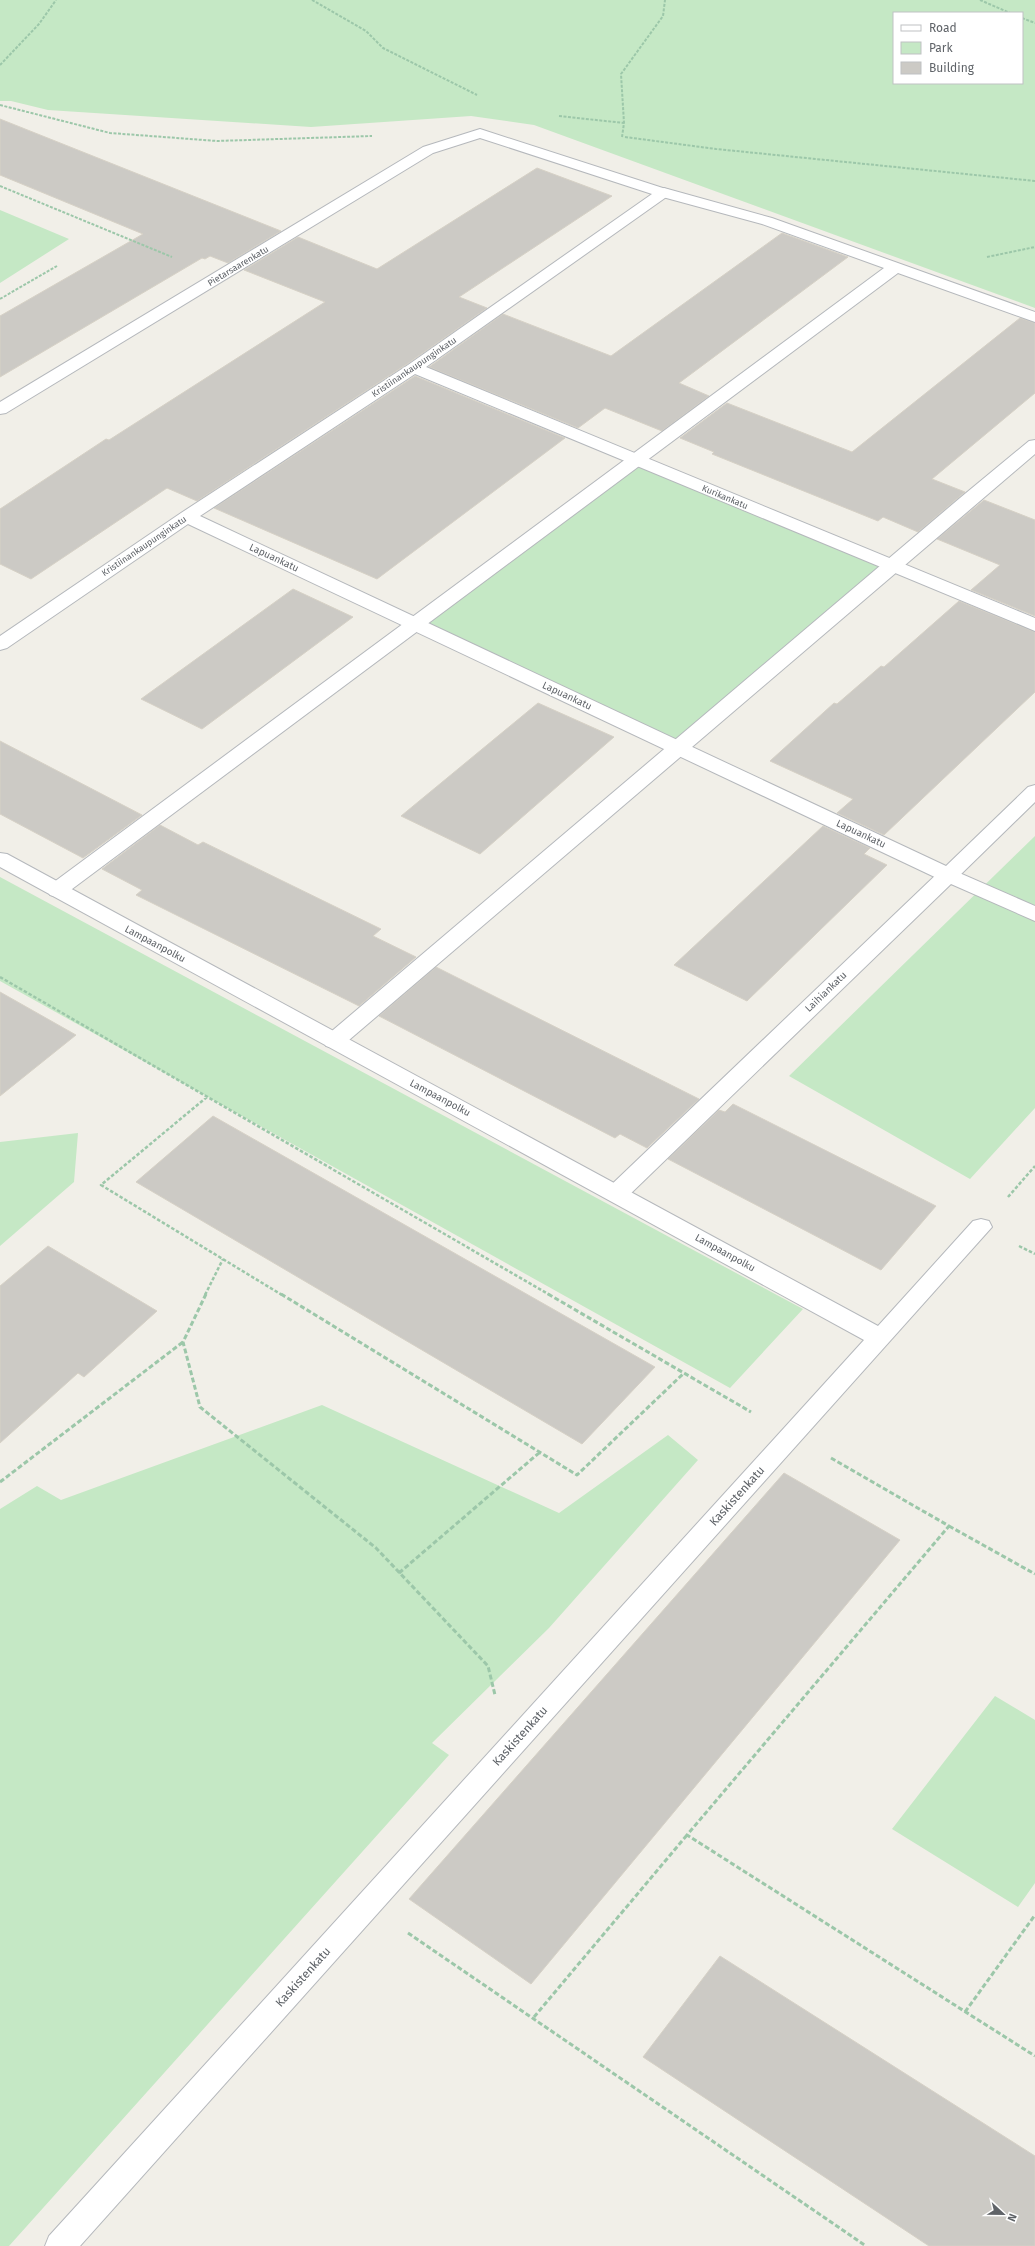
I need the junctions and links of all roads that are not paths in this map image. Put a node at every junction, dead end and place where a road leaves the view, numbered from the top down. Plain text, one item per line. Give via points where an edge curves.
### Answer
1 (664, 193) junction
2 (896, 267) junction
3 (1035, 317) edge
4 (414, 368) junction
5 (0, 409) edge
6 (1035, 445) edge
7 (636, 460) junction
8 (187, 517) junction
9 (891, 566) junction
10 (415, 624) junction
11 (1035, 625) edge
12 (0, 644) edge
13 (678, 748) junction
14 (1035, 791) edge
15 (0, 860) edge
16 (948, 875) junction
17 (56, 890) junction
18 (1035, 914) edge
19 (334, 1040) junction
20 (616, 1193) junction
21 (981, 1227) dead end
22 (880, 1338) junction
23 (60, 2246) edge

1 - 2 street via 767,221
1 - 4 street, Kristiinankaupunginkatu
1 - 5 street, Pietarsaarenkatu via 480,133 428,150
2 - 3 street
2 - 7 street
4 - 7 street, Kurikankatu
4 - 8 street, Kristiinankaupunginkatu
6 - 9 street
7 - 9 street, Kurikankatu
7 - 10 street
8 - 10 street, Lapuankatu
8 - 12 street, Kristiinankaupunginkatu
9 - 11 street, Kurikankatu
9 - 13 street
10 - 13 street, Lapuankatu
10 - 17 street
13 - 16 street, Lapuankatu
13 - 19 street
14 - 16 street, Laihiankatu
15 - 17 street, Lampaanpolku
16 - 18 street, Lapuankatu
16 - 20 street, Laihiankatu
17 - 19 street, Lampaanpolku
19 - 20 street, Lampaanpolku
20 - 22 street, Lampaanpolku
21 - 22 street, Kaskistenkatu
22 - 23 street, Kaskistenkatu

